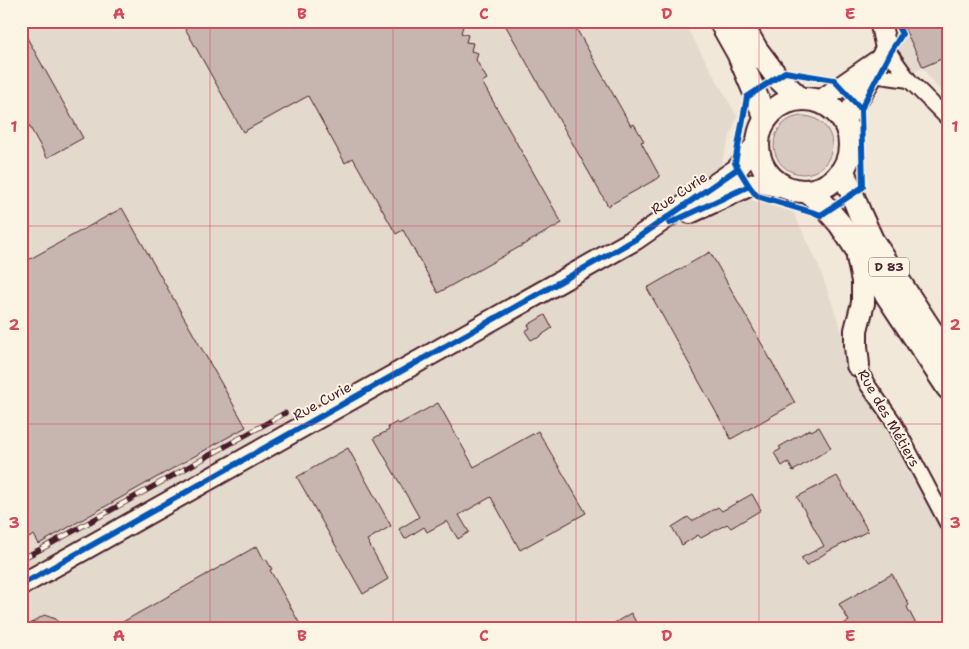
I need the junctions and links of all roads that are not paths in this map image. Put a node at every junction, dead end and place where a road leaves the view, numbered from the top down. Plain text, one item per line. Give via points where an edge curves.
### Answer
1 (720, 21) edge
2 (740, 21) edge
3 (880, 21) edge
4 (880, 61) junction
5 (908, 80) junction
6 (810, 100) junction
7 (766, 119) junction
8 (948, 119) edge
9 (844, 121) junction
10 (758, 142) junction
11 (842, 171) junction
12 (798, 190) junction
13 (636, 238) junction
14 (856, 248) junction
15 (948, 356) edge
16 (858, 364) joint
17 (948, 388) edge
18 (948, 525) edge
19 (21, 585) edge

1 - 7 main road via 738,53
2 - 6 main road via 777,77
3 - 4 main road
4 - 5 street
4 - 5 street
4 - 6 main road
4 - 9 main road
5 - 8 street
6 - 7 main road via 787,102
6 - 9 main road via 838,113
7 - 10 main road
9 - 11 main road via 850,146
10 - 12 main road via 759,157 766,171 776,182
10 - 13 main road, Rue Curie via 737,169
11 - 12 main road via 820,188
11 - 15 main road, D 83 via 872,240
12 - 13 main road, Rue Curie via 760,182
12 - 14 main road, D 83 via 820,201
13 - 19 main road, Rue Curie
14 - 16 main road via 863,281 863,303 856,330
14 - 17 main road, D 83
16 - 18 street, Rue des Métiers via 867,384 893,421

